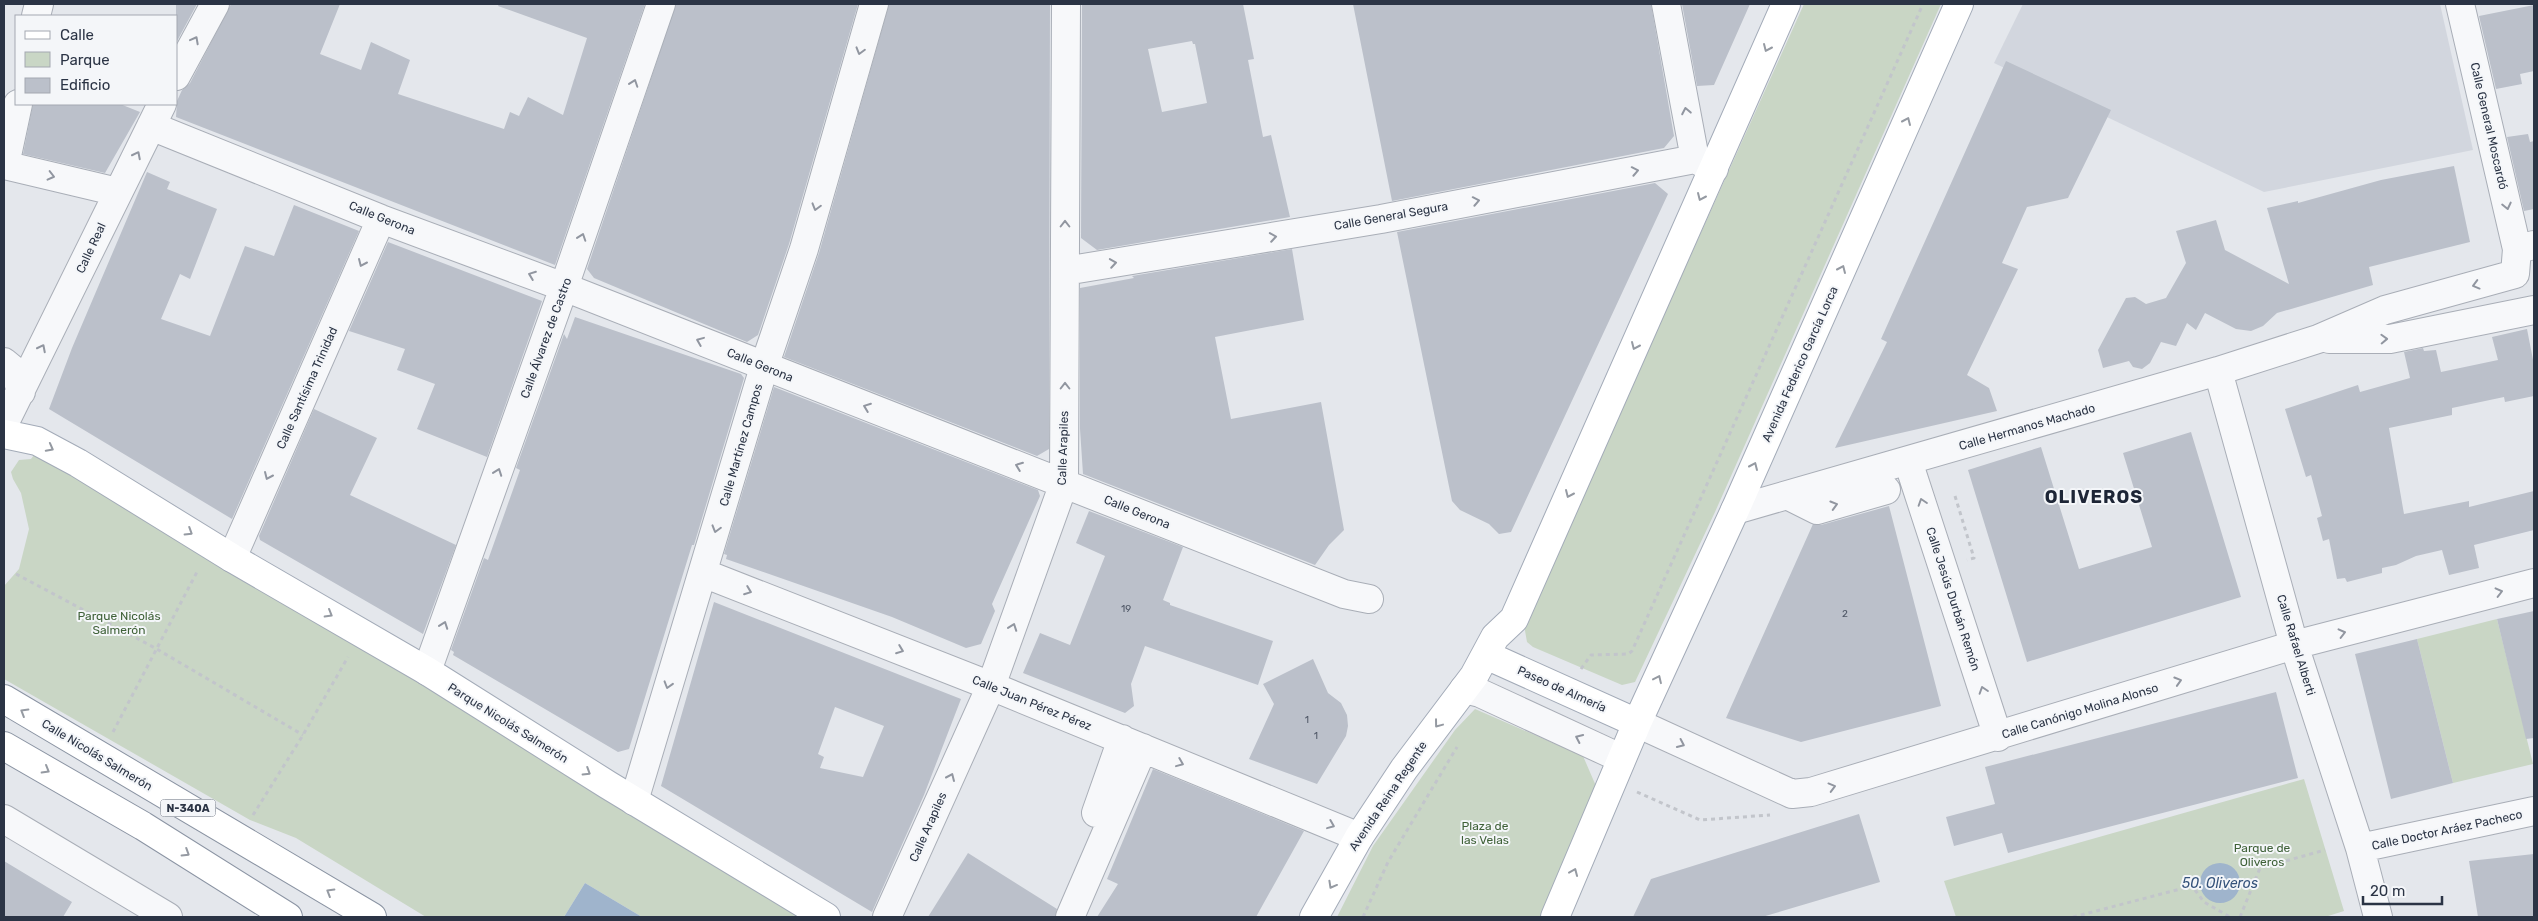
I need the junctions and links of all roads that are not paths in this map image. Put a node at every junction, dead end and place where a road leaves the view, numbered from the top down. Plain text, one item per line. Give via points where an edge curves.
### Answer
1 (215, 4) edge
2 (661, 4) edge
3 (874, 4) edge
4 (1066, 4) edge
5 (1666, 4) edge
6 (1786, 4) edge
7 (1959, 4) edge
8 (2464, 4) edge
9 (178, 72) edge
10 (18, 105) edge
11 (157, 115) edge
12 (1704, 164) junction
13 (4, 165) edge
14 (118, 192) junction
15 (381, 218) junction
16 (2522, 256) edge
17 (1065, 272) junction
18 (564, 287) junction
19 (2529, 311) edge
20 (2318, 339) junction
21 (4, 362) edge
22 (764, 367) junction
23 (2218, 371) junction
24 (21, 392) junction
25 (4, 424) edge
26 (4, 434) edge
27 (1908, 461) junction
28 (1064, 484) junction
29 (1886, 490) dead end
30 (1788, 496) junction
31 (1735, 510) junction
32 (232, 558) junction
33 (703, 573) junction
34 (2534, 583) edge
35 (1369, 599) dead end
36 (2294, 645) junction
37 (1486, 655) junction
38 (427, 671) junction
39 (991, 686) junction
40 (1464, 689) junction
41 (4, 699) edge
42 (1637, 723) junction
43 (1998, 736) junction
44 (1132, 744) junction
45 (4, 746) edge
46 (1620, 762) junction
47 (634, 801) junction
48 (2534, 811) edge
49 (1096, 813) dead end
50 (4, 819) edge
51 (1359, 837) junction
52 (2360, 848) junction
53 (168, 917) edge
54 (288, 917) edge
55 (372, 917) edge
56 (826, 917) edge
57 (887, 917) edge
58 (1070, 917) edge
59 (1314, 917) edge
60 (1555, 917) edge
61 (2378, 917) edge

9 -> 1 street
18 -> 2 street, Calle Álvarez de Castro
3 -> 22 street, Calle Martínez Campos via 804,249
17 -> 4 street, Calle Arapiles
12 -> 5 street
6 -> 12 main road
31 -> 7 main road, Avenida Federico García Lorca
8 -> 16 street, Calle General Moscardó
10 - 13 street
14 -> 11 street, Calle Real
11 - 15 street, Calle Gerona
17 -> 12 street, Calle General Segura
12 -> 37 main road via 1514,619 1496,637
13 -> 14 street
24 -> 14 street, Calle Real
18 -> 15 street, Calle Gerona
15 -> 32 street, Calle Santísima Trinidad
16 - 19 street, Calle General Moscardó
16 -> 20 street, Calle Hermanos Machado
28 -> 17 street, Calle Arapiles
22 -> 18 street, Calle Gerona
38 -> 18 street, Calle Álvarez de Castro
20 -> 19 street, Calle Hermanos Machado via 2390,339
20 - 23 street, Calle Hermanos Machado
21 - 24 street via 14,371
28 -> 22 street, Calle Gerona
22 -> 33 street, Calle Martínez Campos
23 - 27 street, Calle Hermanos Machado
23 - 36 street, Calle Rafael Alberti
24 - 25 street, Calle Real
26 -> 32 main road, Parque Nicolás Salmerón via 37,440
27 - 30 street, Calle Hermanos Machado
43 -> 27 street, Calle Jesús Durbán Remón
28 - 35 street, Calle Gerona via 1344,594
39 -> 28 street, Calle Arapiles
30 -> 29 street via 1817,510
30 - 31 street, Calle Hermanos Machado
42 -> 31 main road, Avenida Federico García Lorca
32 -> 38 main road, Parque Nicolás Salmerón
33 -> 39 street, Calle Juan Pérez Pérez
33 -> 47 street, Calle Martínez Campos
36 -> 34 street, Calle Canónigo Molina Alonso
43 -> 36 street, Calle Canónigo Molina Alonso
36 - 52 street, Calle Rafael Alberti
37 - 40 main road, Avenida Reina Regente
37 - 42 main road, Paseo de Almería
38 -> 47 main road, Parque Nicolás Salmerón
39 - 44 street, Calle Juan Pérez Pérez
57 -> 39 street, Calle Arapiles
46 -> 40 street via 1614,755 1480,693
40 -> 51 main road, Avenida Reina Regente via 1404,769
55 -> 41 main road, Calle Nicolás Salmerón / N-340A
42 -> 43 street, Calle Canónigo Molina Alonso via 1792,794 1830,788
42 - 46 main road
44 - 49 street
44 -> 51 street, Calle Juan Pérez Pérez
44 - 58 street
45 -> 54 main road, N-340A via 143,826
60 -> 46 main road
47 - 56 main road, Parque Nicolás Salmerón
48 - 52 street, Calle Doctor Aráez Pacheco
50 - 53 street
51 -> 59 main road, Avenida Reina Regente
52 - 61 street, Calle Rafael Alberti

